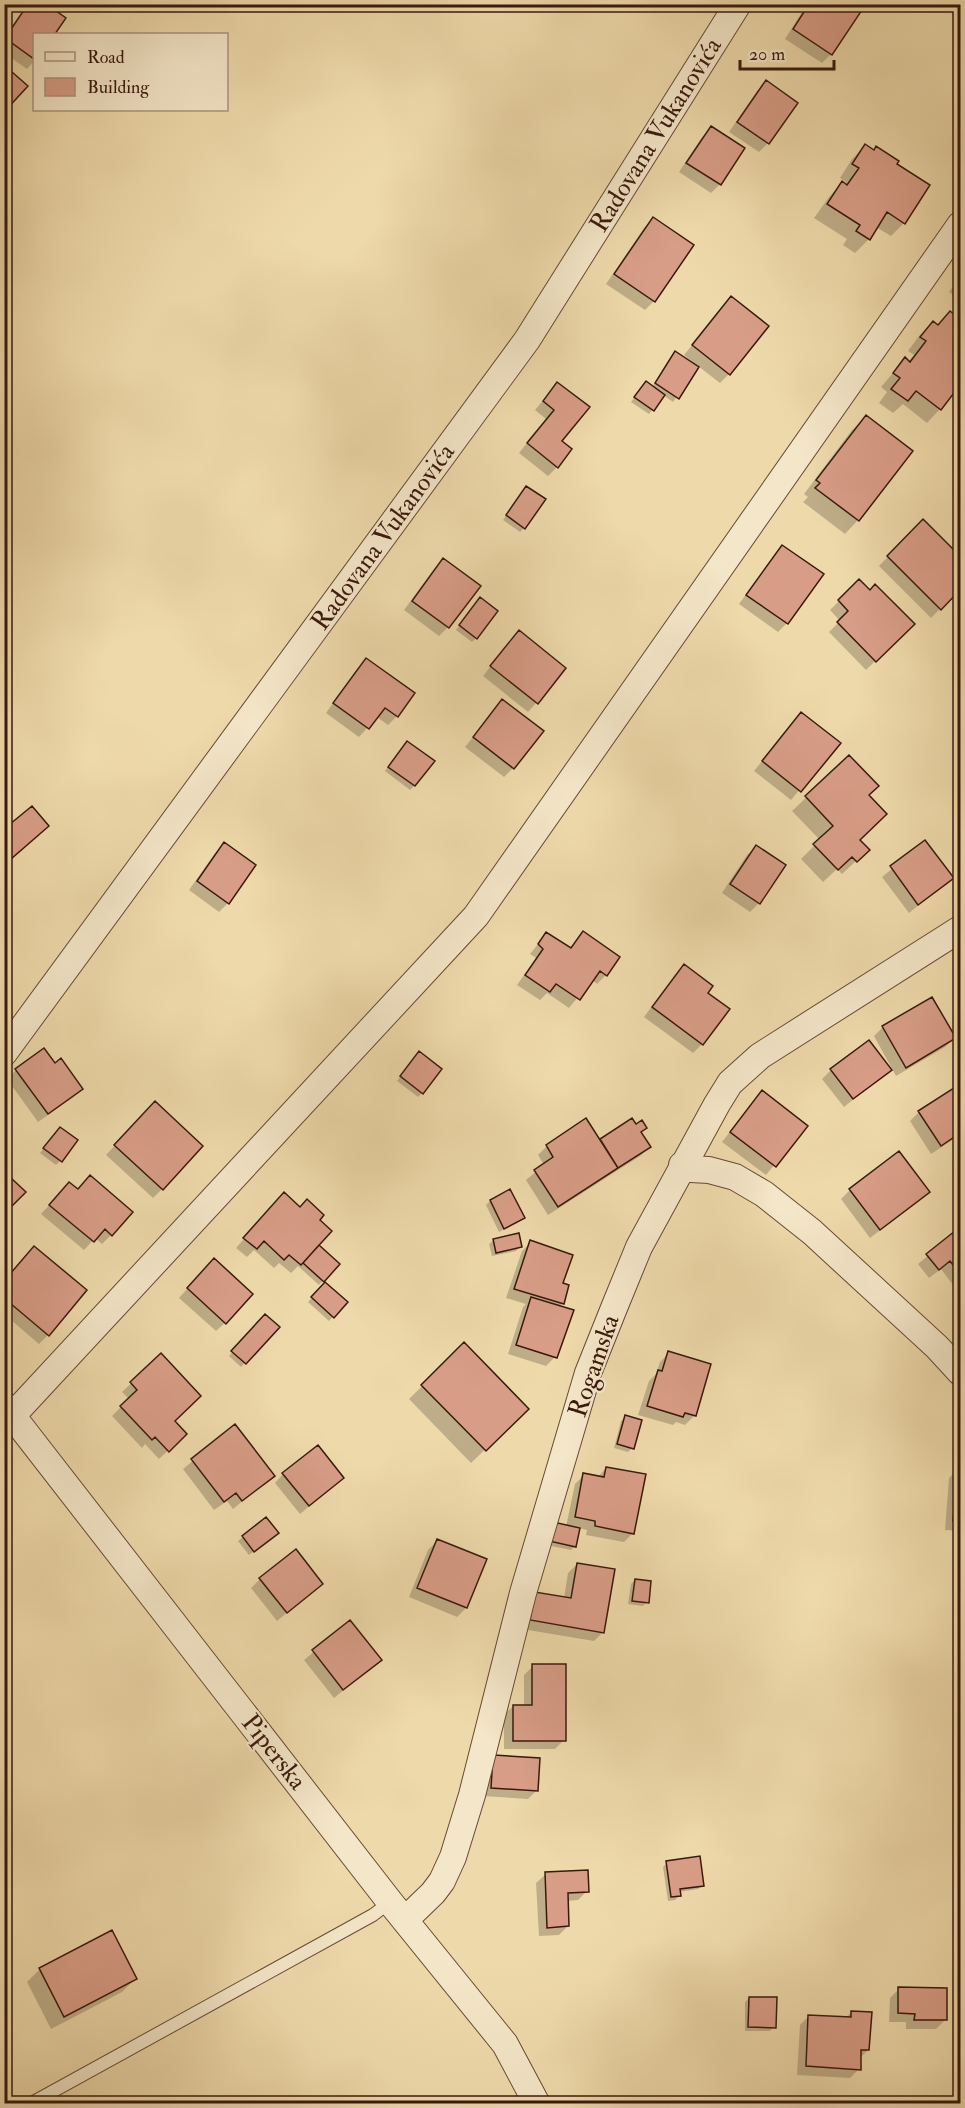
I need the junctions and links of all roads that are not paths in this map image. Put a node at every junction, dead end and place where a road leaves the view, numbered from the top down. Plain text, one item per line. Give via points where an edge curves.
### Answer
1 (738, 4) edge
2 (960, 225) edge
3 (960, 929) edge
4 (4, 1053) edge
5 (682, 1165) junction
6 (960, 1372) edge
7 (9, 1410) edge
8 (397, 1911) junction
9 (30, 2103) edge
10 (537, 2103) edge

1 - 4 street, Radovana Vukanovića via 527,340
2 - 7 street via 476,916
3 - 5 street, Rogamska via 744,1069 726,1090
5 - 6 street via 735,1177 764,1194 813,1232
5 - 8 street, Rogamska via 639,1247 588,1373 523,1593 453,1857 437,1887
7 - 8 street, Piperska
8 - 9 lane via 373,1915
8 - 10 street, Piperska via 505,2044

